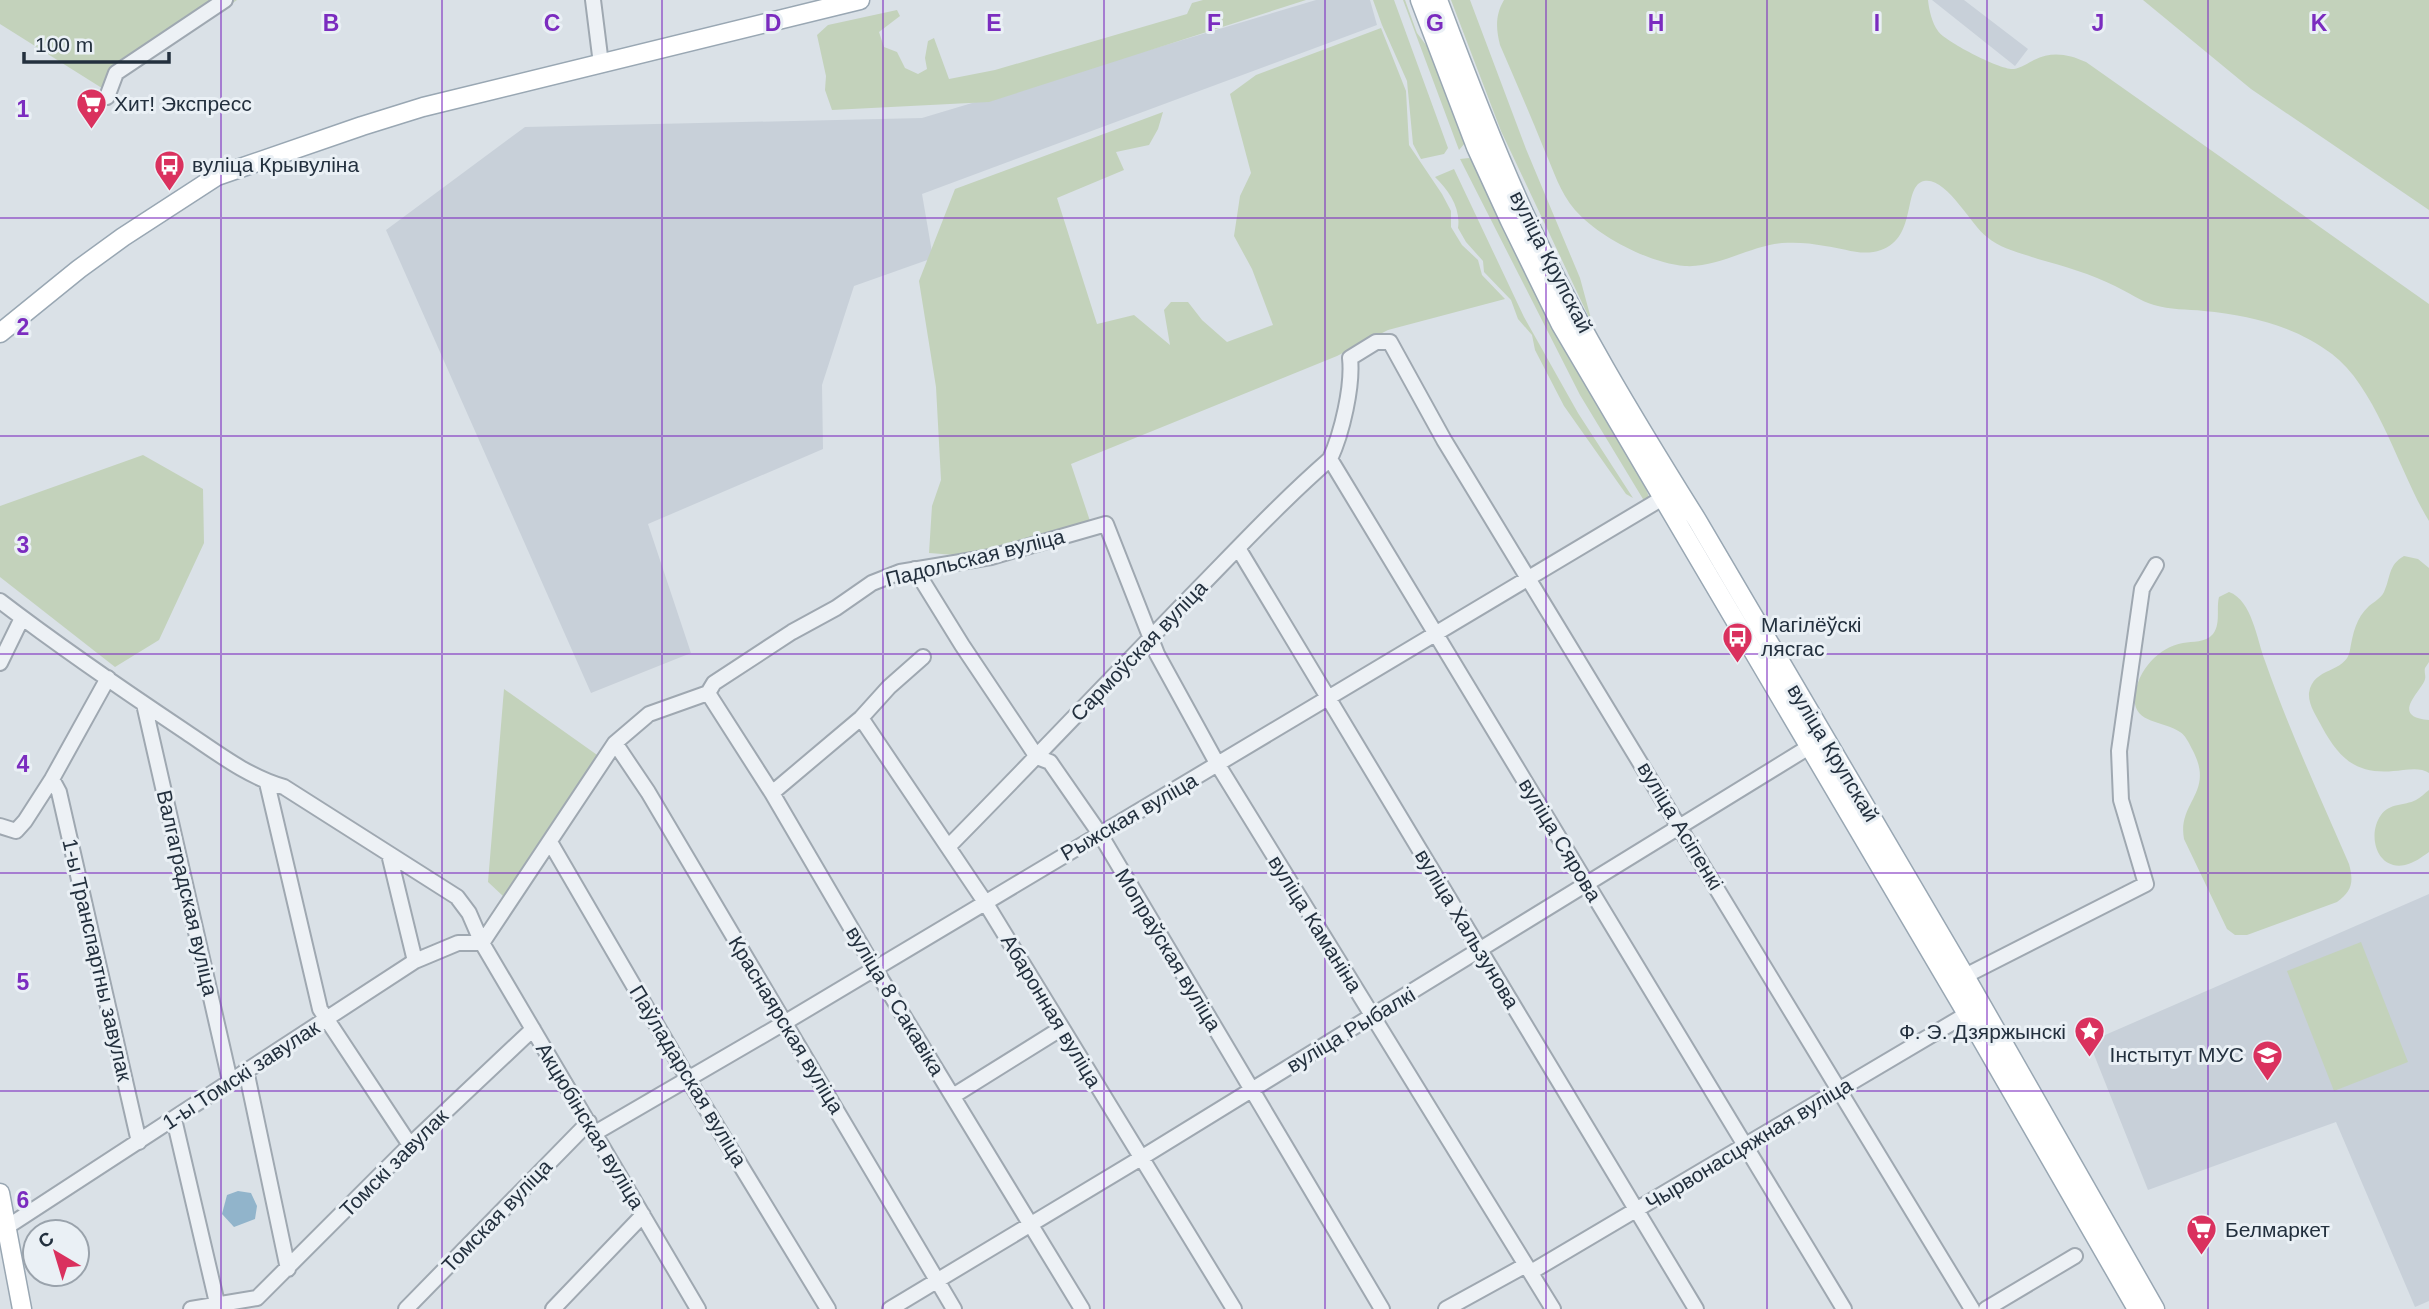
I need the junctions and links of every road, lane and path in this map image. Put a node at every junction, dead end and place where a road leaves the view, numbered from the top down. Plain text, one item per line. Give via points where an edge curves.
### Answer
1 (225, 0) edge
2 (593, 0) edge
3 (860, 0) edge
4 (1420, 0) edge
5 (1438, 0) edge
6 (601, 64) junction
7 (107, 97) dead end
8 (0, 333) edge
9 (1330, 459) junction
10 (1661, 499) junction
11 (1107, 524) joint
12 (1238, 548) junction
13 (2156, 565) dead end
14 (915, 569) junction
15 (1529, 578) junction
16 (0, 601) edge
17 (22, 618) junction
18 (1435, 634) junction
19 (1151, 637) junction
20 (923, 657) dead end
21 (0, 663) edge
22 (108, 678) junction
23 (708, 693) junction
24 (1328, 698) junction
25 (144, 704) junction
26 (861, 718) junction
27 (615, 743) junction
28 (1809, 747) junction
29 (1037, 757) junction
30 (1218, 765) junction
31 (52, 779) junction
32 (267, 783) junction
33 (772, 793) junction
34 (0, 826) edge
35 (1681, 827) junction
36 (1100, 834) junction
37 (550, 842) junction
38 (949, 846) junction
39 (389, 854) junction
40 (1587, 885) junction
41 (985, 902) junction
42 (482, 943) junction
43 (1480, 950) junction
44 (415, 961) junction
45 (874, 969) junction
46 (1965, 976) junction
47 (1967, 1014) junction
48 (1372, 1017) junction
49 (325, 1019) junction
50 (784, 1023) junction
51 (533, 1028) junction
52 (1062, 1028) junction
53 (246, 1070) junction
54 (688, 1079) junction
55 (230, 1081) junction
56 (1251, 1090) junction
57 (1839, 1090) junction
58 (953, 1096) junction
59 (174, 1119) junction
60 (592, 1128) junction
61 (139, 1142) junction
62 (410, 1145) junction
63 (1745, 1147) junction
64 (1141, 1158) junction
65 (0, 1193) edge
66 (1637, 1211) junction
67 (643, 1215) junction
68 (1030, 1225) junction
69 (7, 1227) junction
70 (5, 1252) edge
71 (2075, 1256) dead end
72 (288, 1269) junction
73 (1529, 1269) junction
74 (937, 1280) junction
75 (217, 1303) junction
76 (258, 1303) edge
77 (695, 1308) edge
78 (22, 1309) edge
79 (191, 1309) edge
80 (406, 1309) edge
81 (553, 1309) edge
82 (828, 1309) edge
83 (890, 1309) edge
84 (954, 1309) edge
85 (1082, 1309) edge
86 (1234, 1309) edge
87 (1382, 1309) edge
88 (1446, 1309) edge
89 (1553, 1309) edge
90 (1696, 1309) edge
91 (1844, 1309) edge
92 (1972, 1309) edge
93 (1986, 1309) edge
94 (2137, 1309) edge
95 (2155, 1309) edge

1 - 7 street via 116,73
2 - 6 street
3 - 6 main road
4 - 10 main road, вуліца Крупскай via 1476,147 1515,233 1561,325
5 - 46 main road, вуліца Крупскай via 1492,141 1576,315
6 - 8 main road via 423,107 217,176 123,237
9 - 12 street, Сармоўская вуліца
9 - 15 street, вуліца Асіпенкі via 1338,442 1350,358 1376,342 1390,342
9 - 18 street, вуліца Сярова
10 - 15 street, Рыжская вуліца
10 - 28 main road, вуліца Крупскай
11 - 14 street, Падольская вуліца via 990,557
11 - 19 street, вуліца Каманіна
12 - 19 street, Сармоўская вуліца
12 - 24 street, вуліца Хальзунова
13 - 46 street via 2142,589 2119,751 2121,800 2146,884
14 - 23 street, Падольская вуліца via 872,583 724,676
14 - 29 street, Мопраўская вуліца
15 - 18 street, Рыжская вуліца
15 - 35 street, вуліца Асіпенкі
16 - 17 street, Акцюбінская вуліца
17 - 21 street
17 - 22 street, Акцюбінская вуліца
18 - 24 street, Рыжская вуліца
18 - 40 street, вуліца Сярова
19 - 29 street, Сармоўская вуліца
19 - 30 street, вуліца Каманіна
20 - 26 street
22 - 25 street, Акцюбінская вуліца
22 - 31 street
23 - 27 street via 649,714
23 - 33 street, вуліца 8 Сакавіка
24 - 30 street, Рыжская вуліца
24 - 43 street, вуліца Хальзунова
25 - 32 street, Акцюбінская вуліца
25 - 55 street, Валгаградская вуліца
26 - 33 street
26 - 38 street, Абаронная вуліца
27 - 37 street
27 - 50 street, Краснаярская вуліца
28 - 35 street, вуліца Рыбалкі
28 - 47 main road, вуліца Крупскай
29 - 36 street, Мопраўская вуліца via 1050,762
29 - 38 street, Сармоўская вуліца
30 - 36 street, Рыжская вуліца
30 - 48 street, вуліца Каманіна
31 - 34 street via 16,831
31 - 61 street, 1-ы Транспартны завулак via 59,792
32 - 39 street, Акцюбінская вуліца via 284,787
32 - 49 street
33 - 45 street, вуліца 8 Сакавіка
35 - 40 street, вуліца Рыбалкі
35 - 57 street, вуліца Асіпенкі
36 - 41 street, Рыжская вуліца
36 - 56 street, Мопраўская вуліца
37 - 42 street
37 - 54 street, Паўладарская вуліца
38 - 41 street, Абаронная вуліца
39 - 42 street, Акцюбінская вуліца via 457,897
39 - 44 street
40 - 43 street, вуліца Рыбалкі
40 - 63 street, вуліца Сярова
41 - 45 street, Рыжская вуліца
41 - 52 street, Абаронная вуліца
42 - 44 street, 1-ы Томскі завулак via 458,943
42 - 51 street, Акцюбінская вуліца
43 - 48 street, вуліца Рыбалкі
43 - 66 street, вуліца Хальзунова
44 - 49 street, 1-ы Томскі завулак
45 - 50 street, Рыжская вуліца
45 - 58 street, вуліца 8 Сакавіка
46 - 95 main road, вуліца Крупскай
47 - 57 street, Чырвонасцяжная вуліца
47 - 94 main road, вуліца Крупскай
48 - 56 street, вуліца Рыбалкі
48 - 73 street, вуліца Каманіна
49 - 53 street, 1-ы Томскі завулак
49 - 62 street
50 - 54 street, Рыжская вуліца
50 - 74 street, Краснаярская вуліца
51 - 60 street, Акцюбінская вуліца
51 - 62 street, Томскі завулак
52 - 58 street
52 - 64 street, Абаронная вуліца
53 - 55 street, 1-ы Томскі завулак
53 - 72 street
54 - 60 street, Рыжская вуліца
54 - 82 street, Паўладарская вуліца
55 - 59 street, 1-ы Томскі завулак
56 - 64 street, вуліца Рыбалкі
56 - 87 street, Мопраўская вуліца
57 - 63 street, Чырвонасцяжная вуліца
57 - 92 street, вуліца Асіпенкі
58 - 68 street, вуліца 8 Сакавіка
59 - 61 street, 1-ы Томскі завулак
59 - 75 street
60 - 67 street, Акцюбінская вуліца
60 - 80 street, Томская вуліца
61 - 69 street, 1-ы Томскі завулак
62 - 72 street, Томскі завулак
63 - 66 street, Чырвонасцяжная вуліца
63 - 91 street, вуліца Сярова
64 - 68 street, вуліца Рыбалкі
64 - 86 street, Абаронная вуліца
65 - 69 main road
66 - 73 street, Чырвонасцяжная вуліца
66 - 90 street, вуліца Хальзунова
67 - 77 street, Акцюбінская вуліца
67 - 81 street
68 - 74 street, вуліца Рыбалкі
68 - 85 street, вуліца 8 Сакавіка
69 - 70 main road
70 - 78 main road
71 - 93 street
72 - 76 street, Томскі завулак
73 - 88 street, Чырвонасцяжная вуліца
73 - 89 street, вуліца Каманіна
74 - 83 street, вуліца Рыбалкі
74 - 84 street, Краснаярская вуліца
75 - 76 street
75 - 79 street

